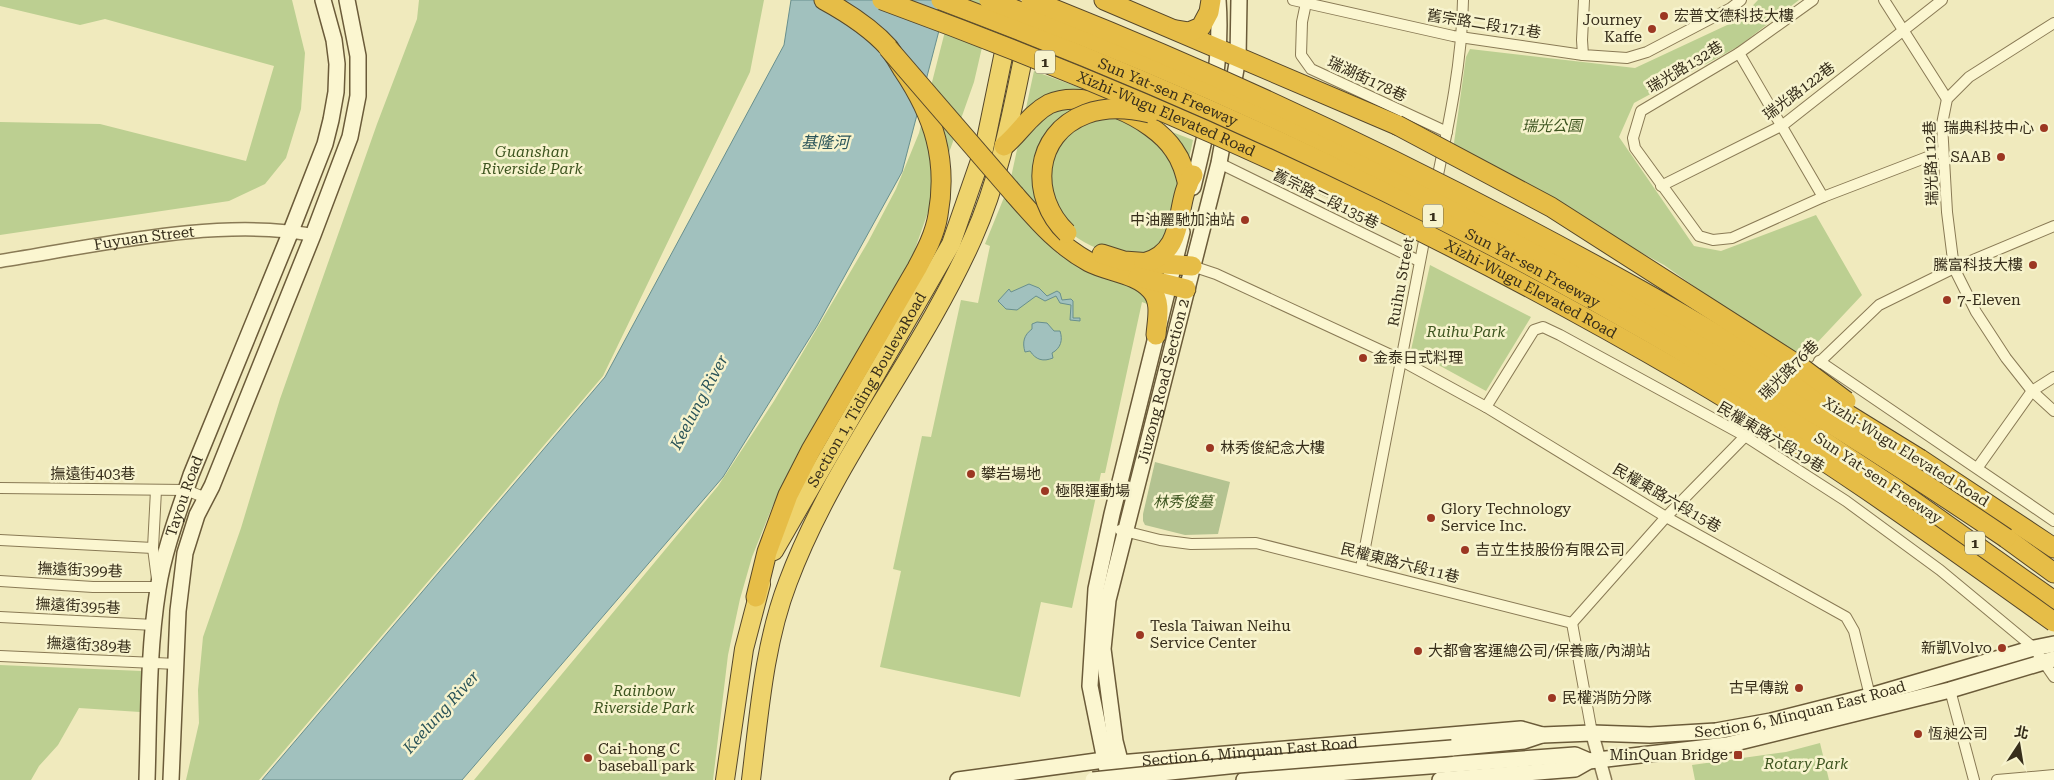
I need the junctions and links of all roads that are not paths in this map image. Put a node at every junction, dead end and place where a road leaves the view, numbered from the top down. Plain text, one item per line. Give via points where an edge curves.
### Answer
1 (323, 0) edge
2 (346, 0) edge
3 (824, 0) edge
4 (882, 0) edge
5 (941, 0) edge
6 (989, 0) edge
7 (1015, 0) edge
8 (1104, 0) edge
9 (1211, 0) edge
10 (1218, 0) edge
11 (1239, 0) edge
12 (1293, 0) edge
13 (1463, 0) edge
14 (1584, 0) edge
15 (1741, 0) edge
16 (1813, 0) edge
17 (1884, 0) edge
18 (1942, 0) edge
19 (1034, 2) edge
20 (1306, 3) junction
21 (1730, 4) edge
22 (2054, 23) edge
23 (1168, 28) junction
24 (1903, 29) junction
25 (1463, 37) junction
26 (888, 48) junction
27 (1219, 50) junction
28 (1583, 51) junction
29 (1739, 53) junction
30 (1238, 58) junction
31 (1947, 99) junction
32 (1783, 125) junction
33 (1206, 129) junction
34 (1447, 132) junction
35 (1004, 146) junction
36 (1943, 151) junction
37 (1219, 163) junction
38 (1193, 178) junction
39 (1661, 186) junction
40 (1823, 197) junction
41 (2054, 226) edge
42 (291, 231) junction
43 (313, 235) junction
44 (0, 261) edge
45 (1419, 261) junction
46 (1144, 263) junction
47 (1183, 266) junction
48 (1954, 268) junction
49 (1120, 273) junction
50 (1177, 287) junction
51 (1156, 335) junction
52 (1402, 361) junction
53 (1819, 362) junction
54 (2054, 377) edge
55 (2032, 391) junction
56 (1486, 407) junction
57 (2054, 411) edge
58 (1745, 436) junction
59 (1920, 459) junction
60 (1978, 467) junction
61 (0, 488) edge
62 (156, 490) junction
63 (186, 490) junction
64 (206, 498) junction
65 (1666, 516) junction
66 (2054, 520) edge
67 (1109, 527) junction
68 (1126, 531) junction
69 (0, 540) edge
70 (153, 548) junction
71 (2054, 548) edge
72 (1361, 568) junction
73 (2054, 572) edge
74 (0, 581) edge
75 (158, 587) junction
76 (756, 597) junction
77 (2054, 601) edge
78 (0, 617) edge
79 (2054, 622) edge
80 (1572, 623) junction
81 (154, 625) junction
82 (2054, 644) edge
83 (2034, 648) junction
84 (0, 656) edge
85 (2048, 660) edge
86 (152, 663) junction
87 (177, 664) junction
88 (2054, 677) edge
89 (1950, 690) junction
90 (1870, 696) junction
91 (1592, 733) junction
92 (1542, 735) junction
93 (1194, 757) junction
94 (1112, 761) junction
95 (1595, 761) junction
96 (2054, 774) edge
97 (989, 778) edge
98 (147, 780) edge
99 (171, 780) edge
100 (725, 780) edge
101 (750, 780) edge
102 (958, 780) edge
103 (1093, 780) edge
104 (1109, 780) edge
105 (1125, 780) edge
106 (1197, 780) edge
107 (1244, 780) edge
108 (1440, 780) edge
109 (1605, 780) edge
110 (1974, 780) edge
111 (1997, 780) edge

1 - 42 main road via 334,40 336,92 325,144
2 - 43 main road via 358,56 358,96 350,137
3 - 26 highway
4 - 33 highway, Xizhi-Wugu Elevated Road / 1, bridge via 1095,81
5 - 77 highway, Sun Yat-sen Freeway / 1, bridge via 1138,78 1306,153 1435,217 1661,339 1895,488
6 - 73 highway, Sun Yat-sen Freeway / 1, bridge via 1232,100 1476,218 1718,354 1896,464
7 - 76 highway, Section 1, Tiding BoulevaRoad via 984,149 951,244 800,501
8 - 23 highway
9 - 23 highway via 1206,21 1197,30
10 - 27 main road, Jiuzong Road Section 2
11 - 30 main road, Jiuzong Road Section 2
12 - 20 street, 舊宗路二段171巷
13 - 25 street, Ruihu Street
14 - 28 street
15 - 21 street, 舊宗路二段171巷
16 - 29 street, 瑞光路132巷
17 - 24 street
18 - 24 street, 瑞光路122巷
19 - 35 highway, Section 1, Tiding BoulevaRoad
19 - 59 highway, Xizhi-Wugu Elevated Road / 1, bridge via 1261,97 1464,195 1700,324
20 - 25 street, 舊宗路二段171巷
20 - 34 street, 瑞湖街178巷 via 1301,55 1311,69
21 - 28 street, 舊宗路二段171巷 via 1647,52 1627,58
22 - 31 street via 1969,77
23 - 27 highway
24 - 31 street
24 - 32 street, 瑞光路122巷
25 - 28 street, 舊宗路二段171巷
25 - 34 street, Ruihu Street
26 - 49 highway, bridge via 1058,242 1091,263
26 - 76 highway, bridge via 929,113 941,168 938,216 917,268 810,450 788,495 767,552
27 - 30 highway
27 - 38 main road, Jiuzong Road Section 2 via 1212,106
29 - 32 street
29 - 39 street, 瑞光路132巷 via 1640,111 1633,138 1635,148
30 - 37 main road, Jiuzong Road Section 2
30 - 59 highway, bridge via 1397,125 1551,207 1798,365
31 - 36 street, 瑞光路112巷 via 1942,124
32 - 39 street, 瑞光路122巷
32 - 40 street
33 - 46 highway, bridge via 1133,109 1110,108 1086,113 1073,120 1060,130 1050,145 1041,178 1047,207 1057,224 1084,245 1106,256
33 - 79 highway, Xizhi-Wugu Elevated Road / 1, bridge via 1424,233 1689,376 1907,516
34 - 45 street, Ruihu Street
35 - 38 highway via 1018,135 1031,117 1050,104 1068,99 1090,100 1123,112 1162,136
35 - 101 highway, Section 1, Tiding BoulevaRoad via 989,199 948,289 848,459 787,583 762,693
36 - 40 street
36 - 48 street, 瑞光路112巷
37 - 45 street, 舊宗路二段135巷
37 - 47 main road, Jiuzong Road Section 2
38 - 46 highway via 1174,236 1161,255
38 - 47 main road, Jiuzong Road Section 2
39 - 40 street via 1699,236 1713,240 1732,238
41 - 48 street, 瑞光路76巷
42 - 43 street, Fuyuan Street
42 - 44 street, Fuyuan Street via 198,232
42 - 63 main road, Tayou Road
43 - 64 main road, Tayou Road
45 - 52 street, Ruihu Street
46 - 47 highway
47 - 50 main road, Jiuzong Road Section 2
47 - 52 street, 民權東路六段15巷 via 1216,274
48 - 53 street, 瑞光路76巷 via 1879,305
48 - 55 street, 瑞光路112巷 via 1976,312
49 - 50 highway
49 - 51 highway via 1152,291 1158,304
50 - 51 main road, Jiuzong Road Section 2
50 - 68 main road, Jiuzong Road Section 2
51 - 67 main road, Jiuzong Road Section 2
52 - 56 street, 民權東路六段15巷
52 - 72 street, Ruihu Street
53 - 58 street, 瑞光路76巷
53 - 60 street
54 - 55 street
55 - 57 street, 瑞光路112巷
55 - 60 street
56 - 58 street, 民權東路六段19巷 via 1527,338 1534,330 1543,328
56 - 65 street, 民權東路六段15巷
58 - 65 street, 瑞光路76巷
58 - 83 street, 民權東路六段19巷 via 1846,501
59 - 71 highway, Xizhi-Wugu Elevated Road / 1
60 - 66 street
61 - 62 street, 撫遠街403巷
62 - 63 street, 撫遠街403巷
62 - 70 street
63 - 64 street
63 - 75 main road, Tayou Road
64 - 87 main road, Tayou Road via 185,553 178,611
65 - 80 street, 瑞光路76巷
65 - 90 street, 民權東路六段15巷 via 1846,617 1854,631
67 - 68 street, 民權東路六段11巷
67 - 94 main road, Jiuzong Road Section 2 via 1096,588 1090,676
68 - 72 street, 民權東路六段11巷 via 1191,544 1256,543
68 - 94 main road, Jiuzong Road Section 2 via 1108,600 1103,649
69 - 70 street
70 - 75 street
72 - 80 street, 民權東路六段11巷
74 - 75 street, 撫遠街399巷
75 - 81 main road, Tayou Road
76 - 100 highway, Section 1, Tiding BoulevaRoad via 744,649
78 - 81 street, 撫遠街395巷
80 - 91 street
81 - 86 main road, Tayou Road
82 - 83 main road, Section 6, Minquan East Road
83 - 85 street, 民權東路六段19巷
83 - 90 main road, Section 6, Minquan East Road
84 - 86 street, 撫遠街389巷
85 - 88 street, 民權東路六段19巷
85 - 89 main road, Section 6, Minquan East Road
86 - 87 street, 撫遠街389巷
86 - 98 main road, Tayou Road
87 - 99 main road, Tayou Road
89 - 95 main road, Section 6, Minquan East Road via 1727,745
89 - 110 street
90 - 91 main road, Section 6, Minquan East Road via 1716,731 1650,735
91 - 92 main road, Section 6, Minquan East Road
91 - 95 street
92 - 93 main road, Section 6, Minquan East Road via 1521,729
92 - 103 main road, Section 6, Minquan East Road, bridge via 1524,741
93 - 94 main road, Section 6, Minquan East Road
93 - 106 street
94 - 97 main road, Section 6, Minquan East Road
94 - 104 main road
94 - 105 main road
95 - 107 main road, Section 6, Minquan East Road via 1575,755
95 - 108 main road, Section 6, Minquan East Road via 1575,769
95 - 109 street
96 - 111 street
97 - 102 main road, Section 6, Minquan East Road

